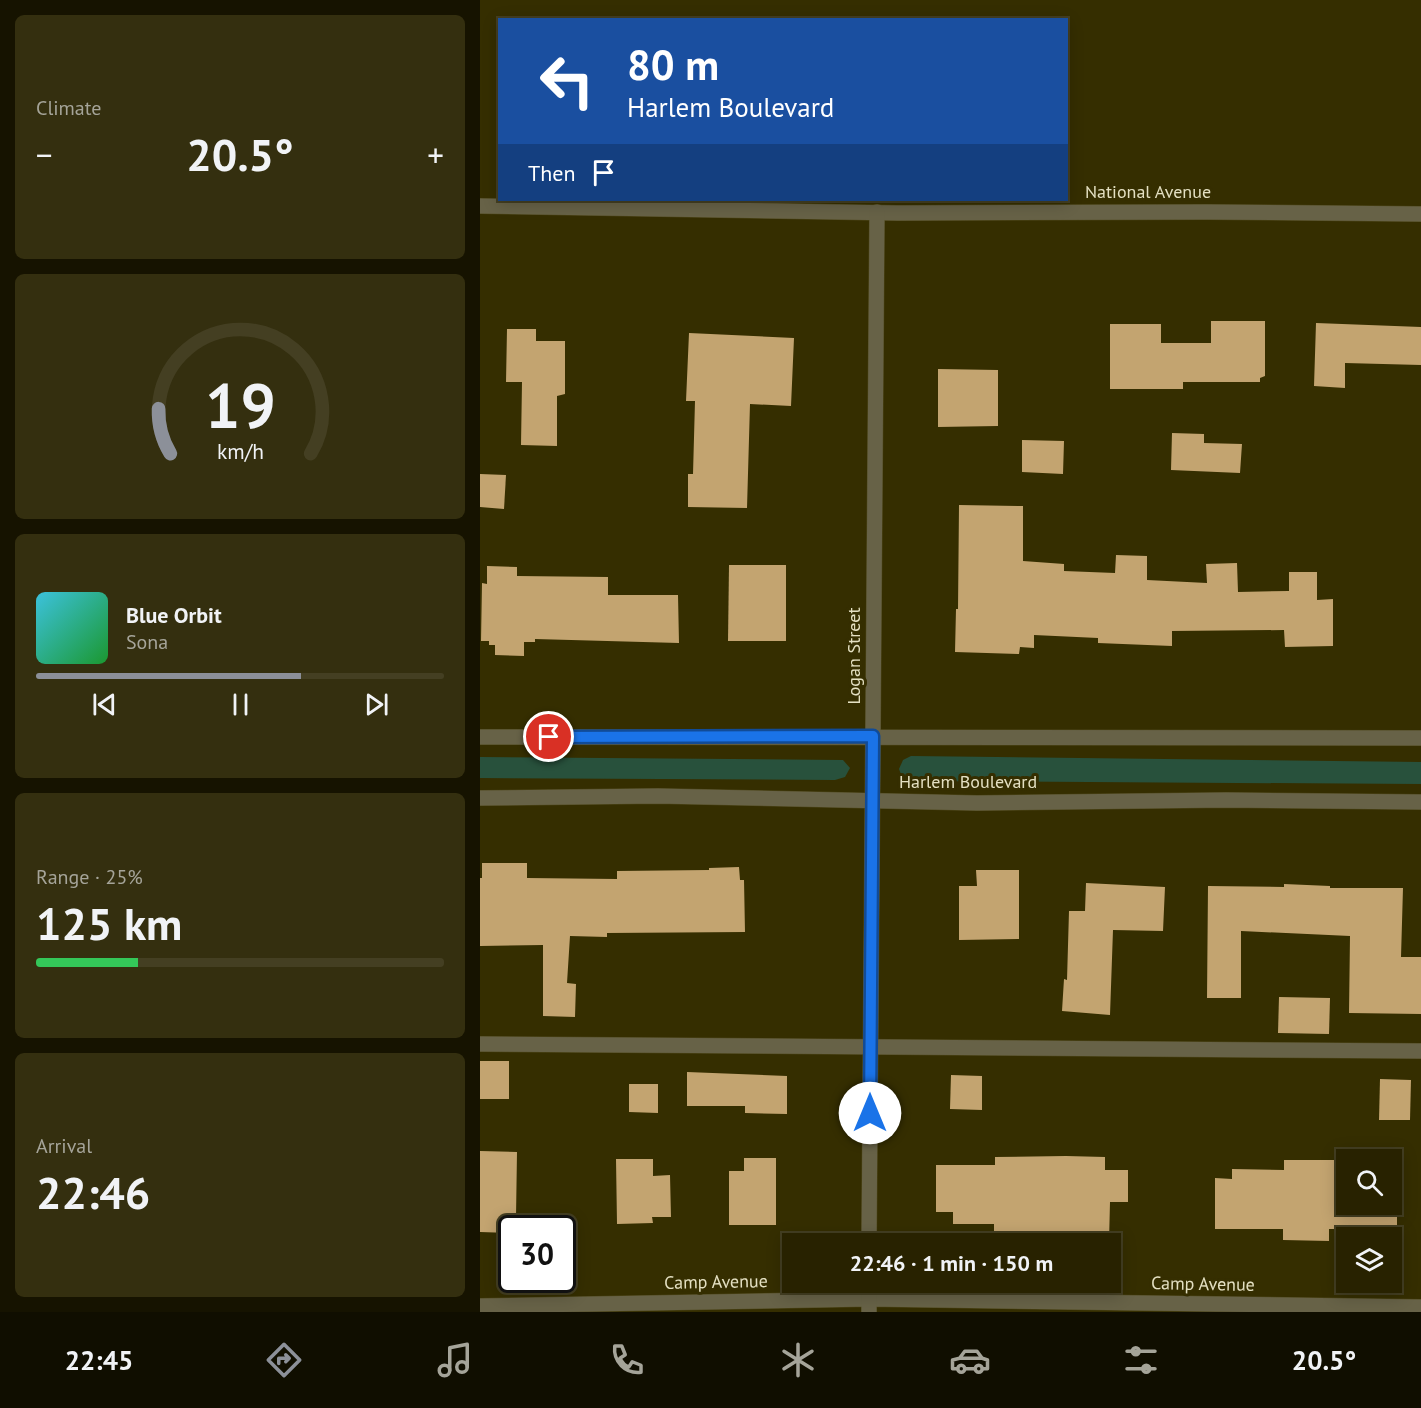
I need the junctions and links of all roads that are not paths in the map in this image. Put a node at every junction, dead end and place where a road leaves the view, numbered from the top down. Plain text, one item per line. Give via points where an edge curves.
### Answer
1 (480, 206) edge
2 (877, 212) junction
3 (1421, 214) edge
4 (873, 736) junction
5 (480, 737) edge
6 (1421, 738) edge
7 (480, 798) edge
8 (872, 802) junction
9 (1421, 802) edge
10 (480, 1044) edge
11 (870, 1047) junction
12 (1421, 1051) edge
13 (869, 1233) edge
14 (480, 1306) edge
15 (869, 1306) edge
16 (1421, 1307) edge

1 - 2 street, National Avenue
2 - 3 street, National Avenue
2 - 4 street, Logan Street
4 - 5 street
4 - 6 street
4 - 8 street, Logan Street
7 - 8 street, Harlem Boulevard via 658,796
8 - 9 street, Harlem Boulevard
8 - 11 street, Logan Street
10 - 11 street
11 - 12 street
11 - 13 street, Logan Street
14 - 15 street, Camp Avenue
15 - 16 street, Camp Avenue

